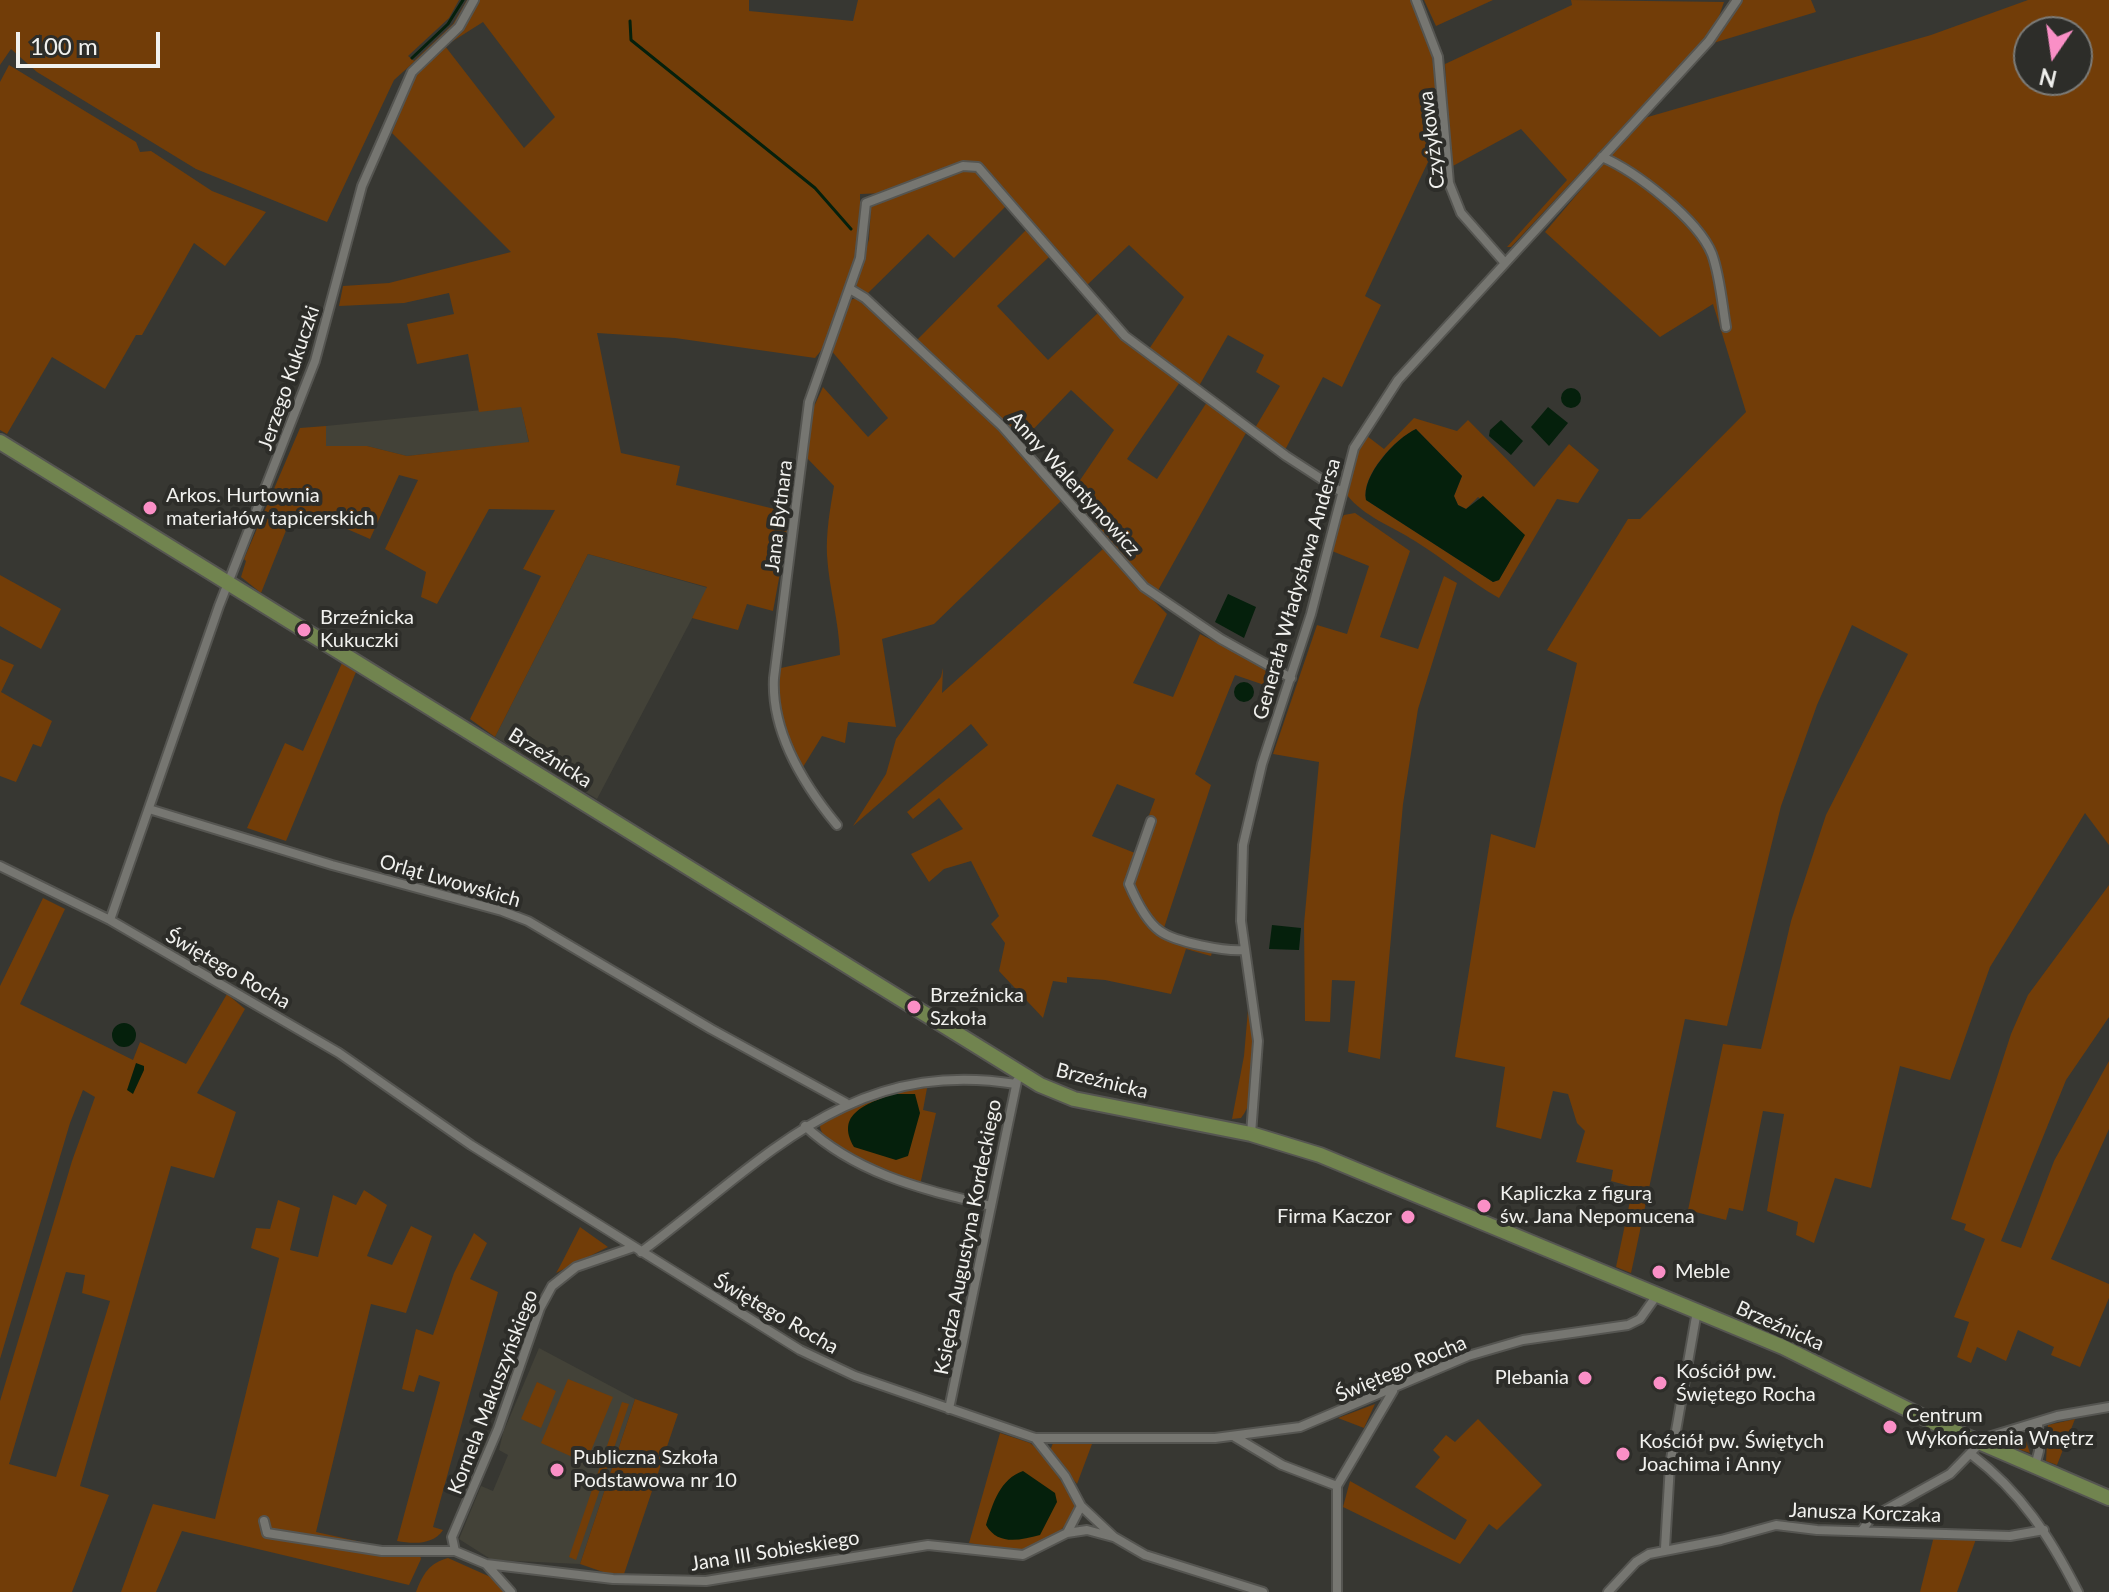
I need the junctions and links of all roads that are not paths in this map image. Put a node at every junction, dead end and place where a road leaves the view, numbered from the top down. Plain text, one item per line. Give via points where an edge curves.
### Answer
1 (474, 0) edge
2 (1416, 0) edge
3 (1727, 0) edge
4 (1737, 0) edge
5 (1727, 11) junction
6 (1602, 157) junction
7 (1505, 263) junction
8 (850, 289) junction
9 (1726, 327) dead end
10 (0, 442) edge
11 (1340, 491) junction
12 (229, 584) junction
13 (1291, 678) junction
14 (149, 809) junction
15 (1151, 821) dead end
16 (837, 825) dead end
17 (0, 866) edge
18 (110, 920) junction
19 (1245, 950) junction
20 (1018, 1078) junction
21 (846, 1103) junction
22 (805, 1126) junction
23 (1251, 1134) junction
24 (991, 1206) junction
25 (638, 1249) junction
26 (1657, 1295) junction
27 (1697, 1311) junction
28 (1393, 1390) junction
29 (2109, 1407) edge
30 (949, 1409) junction
31 (2038, 1423) junction
32 (1234, 1436) junction
33 (1035, 1438) junction
34 (1975, 1448) junction
35 (2035, 1466) junction
36 (1337, 1486) junction
37 (2109, 1498) edge
38 (1081, 1506) junction
39 (264, 1521) dead end
40 (1863, 1529) junction
41 (2044, 1530) junction
42 (1067, 1533) junction
43 (1114, 1537) junction
44 (1665, 1548) junction
45 (455, 1551) junction
46 (486, 1564) junction
47 (511, 1592) edge
48 (1263, 1592) edge
49 (1337, 1592) edge
50 (1608, 1592) edge
51 (2078, 1592) edge

1 - 12 street, Jerzego Kukuczki via 459,27 412,72 362,186 315,361
2 - 7 street, Czyżykowa via 1438,57 1449,183 1461,213
3 - 5 street
4 - 5 street, Generała Władysława Andersa
5 - 6 street, Generała Władysława Andersa via 1709,41
6 - 7 street, Generała Władysława Andersa
6 - 9 street via 1642,180 1704,240 1713,259
7 - 11 street, Generała Władysława Andersa via 1382,400 1354,448
8 - 11 street, Jana Bytnara via 863,248 866,203 963,166 978,167 1125,336
8 - 13 street, Anny Walentynowicz via 1002,426 1144,587
8 - 16 street, Jana Bytnara via 809,402 773,693 787,746
10 - 12 main road, Brzeźnicka
11 - 13 street, Generała Władysława Andersa
12 - 14 street, Jerzego Kukuczki
12 - 20 main road, Brzeźnicka
13 - 19 street, Generała Władysława Andersa via 1262,764 1243,845
14 - 18 street, Jerzego Kukuczki
14 - 21 street, Orląt Lwowskich via 528,921
15 - 19 street via 1129,884 1152,923 1163,934 1229,951
17 - 18 street, Świętego Rocha
18 - 25 street, Świętego Rocha via 339,1053 471,1145
19 - 23 street, Generała Władysława Andersa via 1258,1041
20 - 21 street, Kornela Makuszyńskiego via 933,1079
20 - 23 main road, Brzeźnicka via 1074,1099
20 - 24 street, Księdza Augustyna Kordeckiego
21 - 22 street, Kornela Makuszyńskiego
22 - 24 street via 855,1164
22 - 25 street, Kornela Makuszyńskiego
23 - 26 main road, Brzeźnicka via 1320,1155
24 - 30 street, Księdza Augustyna Kordeckiego
25 - 30 street, Świętego Rocha via 817,1359
25 - 45 street, Kornela Makuszyńskiego via 576,1267 552,1286 452,1537
26 - 27 main road, Brzeźnicka
26 - 28 street, Świętego Rocha via 1640,1319 1628,1325 1523,1340 1468,1356
27 - 34 main road, Brzeźnicka via 1812,1361
27 - 44 street via 1670,1465
28 - 32 street, Świętego Rocha via 1300,1427
28 - 36 street
29 - 31 street
30 - 33 street, Świętego Rocha
31 - 34 street
31 - 35 street
32 - 33 street, Świętego Rocha
32 - 36 street via 1269,1458
33 - 38 street
34 - 35 main road, Brzeźnicka
34 - 40 street via 1950,1474 1871,1518
34 - 41 street
35 - 37 main road, Brzeźnicka
36 - 49 street
38 - 42 street
38 - 43 street
39 - 45 street via 267,1533 357,1548
40 - 41 street, Janusza Korczaka via 2010,1536
40 - 44 street, Janusza Korczaka via 1776,1525
41 - 51 street
42 - 43 street via 1087,1530
42 - 46 street, Jana III Sobieskiego via 1023,1555 928,1545 706,1581 622,1580
43 - 48 street via 1145,1555
44 - 50 street, Janusza Korczaka via 1636,1562
45 - 46 street, Jana III Sobieskiego
46 - 47 street

